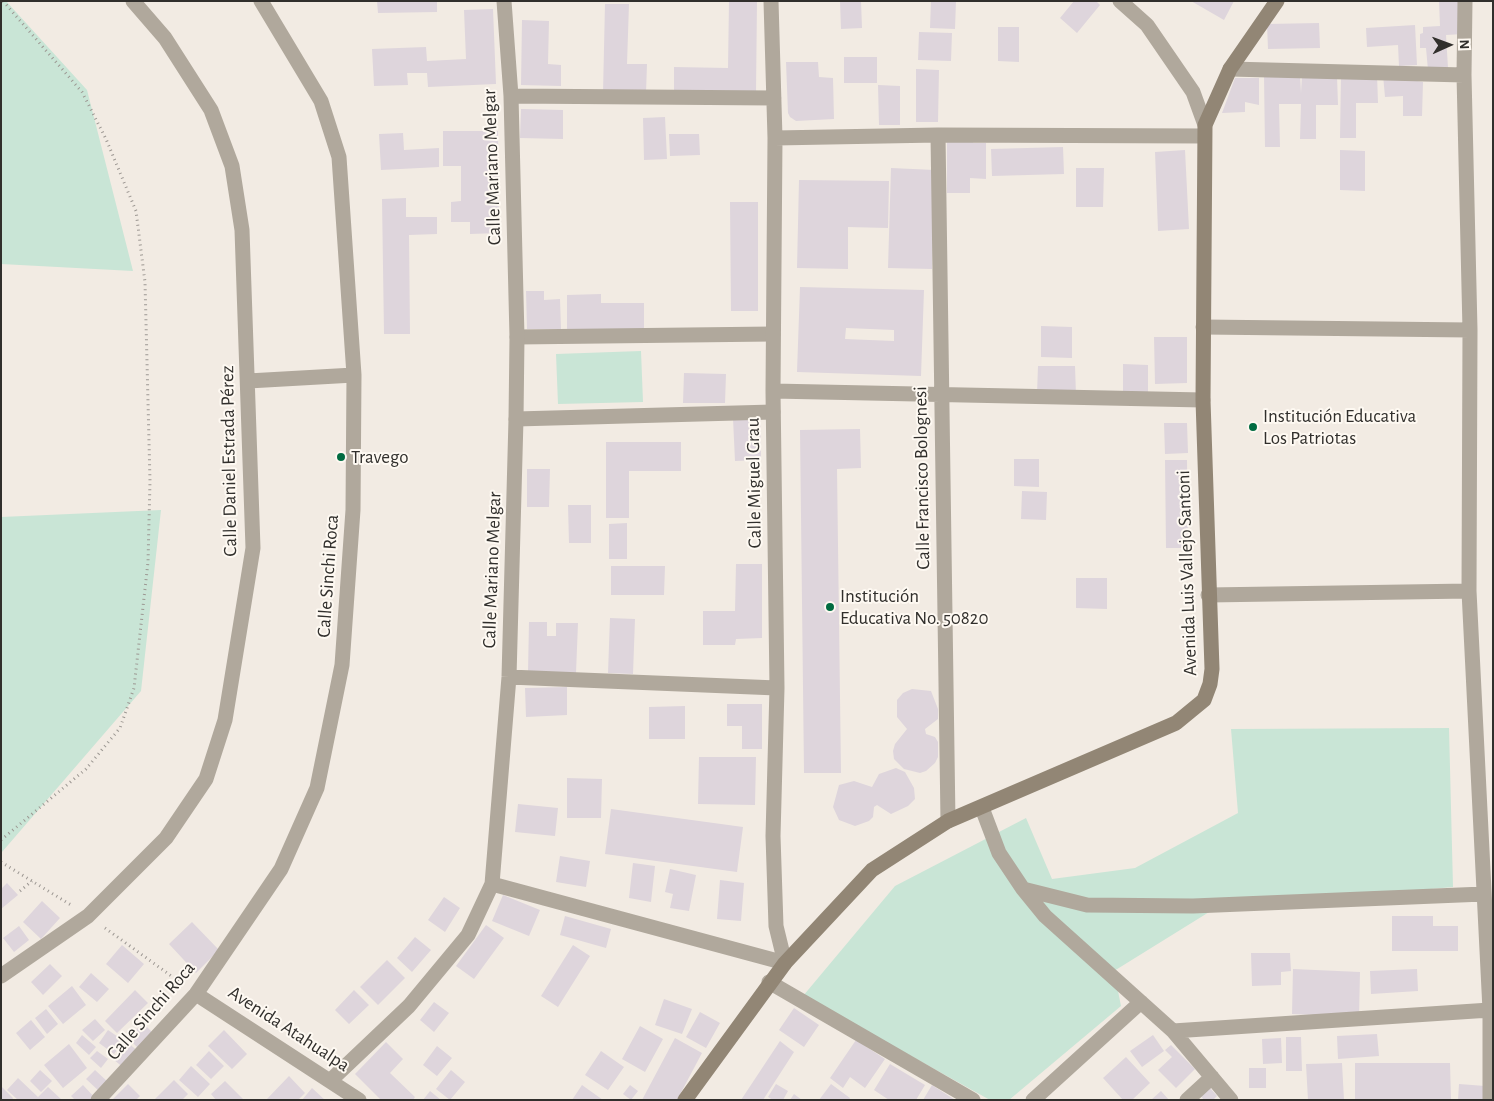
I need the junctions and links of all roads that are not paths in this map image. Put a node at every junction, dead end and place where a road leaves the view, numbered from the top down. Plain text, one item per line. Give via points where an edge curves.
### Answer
1 (133, 1) edge
2 (261, 1) edge
3 (504, 1) edge
4 (771, 1) edge
5 (1120, 1) edge
6 (1277, 1) edge
7 (1465, 1) edge
8 (1230, 70) junction
9 (1464, 75) junction
10 (511, 96) junction
11 (774, 98) junction
12 (1205, 131) junction
13 (938, 135) junction
14 (775, 138) junction
15 (1204, 327) junction
16 (1470, 330) junction
17 (773, 334) junction
18 (517, 337) junction
19 (354, 375) junction
20 (248, 381) junction
21 (773, 392) junction
22 (941, 395) junction
23 (1203, 400) junction
24 (773, 412) junction
25 (516, 419) junction
26 (1468, 591) junction
27 (1208, 595) junction
28 (509, 677) junction
29 (777, 688) junction
30 (982, 808) junction
31 (948, 821) junction
32 (492, 884) junction
33 (1023, 889) junction
34 (1484, 894) junction
35 (785, 963) junction
36 (1, 976) edge
37 (769, 982) junction
38 (196, 994) junction
39 (1141, 1002) junction
40 (1490, 1010) junction
41 (1173, 1031) junction
42 (1212, 1077) junction
43 (331, 1080) junction
44 (98, 1100) edge
45 (358, 1100) edge
46 (685, 1100) edge
47 (973, 1100) edge
48 (1033, 1100) edge
49 (1187, 1100) edge
50 (1231, 1100) edge
51 (1490, 1100) edge

1 - 20 street, Calle Daniel Estrada Pérez via 165,38 211,110 232,166 242,230
2 - 19 street, Calle Sinchi Roca via 321,101 339,157
3 - 10 street, Calle Mariano Melgar
4 - 11 street, Calle Miguel Grau
5 - 12 street via 1147,25 1193,92
6 - 8 street, Avenida Luis Vallejo Santoni
7 - 9 street
8 - 9 street
8 - 12 street, Avenida Luis Vallejo Santoni
9 - 16 street
10 - 11 street
10 - 18 street, Calle Mariano Melgar
11 - 14 street, Calle Miguel Grau
12 - 13 street
12 - 15 street, Avenida Luis Vallejo Santoni
13 - 14 street
13 - 22 street, Calle Francisco Bolognesi
14 - 17 street, Calle Miguel Grau
15 - 16 street
15 - 23 street, Avenida Luis Vallejo Santoni
16 - 26 street
17 - 18 street
17 - 21 street, Calle Miguel Grau
18 - 25 street, Calle Mariano Melgar
19 - 20 street
19 - 38 street, Calle Sinchi Roca via 353,510 342,665 317,788 280,869
20 - 36 street, Calle Daniel Estrada Pérez via 253,548 225,720 206,779 166,838 88,916
21 - 22 street
21 - 24 street, Calle Miguel Grau
22 - 23 street
22 - 31 street, Calle Francisco Bolognesi
23 - 27 street, Avenida Luis Vallejo Santoni
24 - 25 street
24 - 29 street, Calle Miguel Grau
25 - 28 street, Calle Mariano Melgar
26 - 27 street
26 - 34 street
27 - 30 street, Avenida Luis Vallejo Santoni via 1212,669 1204,700 1194,710 1176,723
28 - 29 street
28 - 32 street, Calle Mariano Melgar
29 - 35 street, Calle Miguel Grau via 774,872 776,926
30 - 31 street, Avenida Luis Vallejo Santoni
30 - 33 street via 999,853
31 - 35 street, Avenida Luis Vallejo Santoni via 872,870
32 - 35 street
32 - 43 street, Calle Mariano Melgar via 468,935 409,1006
33 - 34 street via 1087,905 1193,906
33 - 39 street via 1046,916
34 - 40 street
35 - 37 street, Avenida Luis Vallejo Santoni
37 - 46 street, Avenida Luis Vallejo Santoni
37 - 47 street
38 - 43 street, Avenida Atahualpa
38 - 44 street, Calle Sinchi Roca
39 - 41 street
39 - 48 street
40 - 41 street
40 - 51 street
41 - 42 street
42 - 49 street
42 - 50 street
43 - 45 street, Avenida Atahualpa

